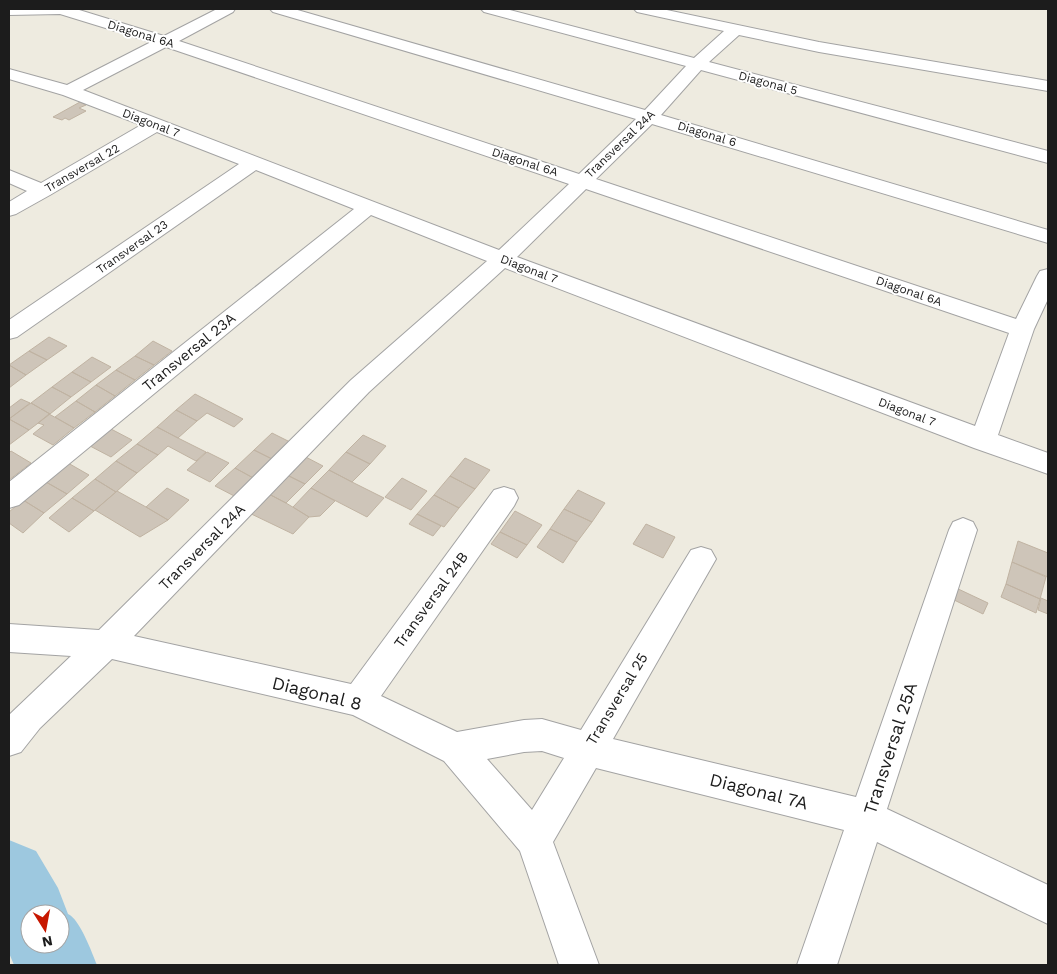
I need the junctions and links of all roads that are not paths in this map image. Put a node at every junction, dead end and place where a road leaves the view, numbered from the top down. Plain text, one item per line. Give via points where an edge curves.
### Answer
1 (26, 9) edge
2 (228, 9) edge
3 (278, 9) edge
4 (489, 9) edge
5 (642, 9) edge
6 (9, 10) edge
7 (736, 29) junction
8 (164, 41) junction
9 (696, 64) junction
10 (9, 74) edge
11 (1048, 86) edge
12 (69, 91) junction
13 (649, 116) junction
14 (155, 125) junction
15 (1048, 157) edge
16 (255, 162) junction
17 (9, 176) edge
18 (582, 181) junction
19 (42, 191) junction
20 (369, 207) junction
21 (9, 210) edge
22 (1048, 237) edge
23 (502, 259) junction
24 (1048, 276) edge
25 (1022, 330) junction
26 (9, 331) edge
27 (983, 441) junction
28 (1048, 464) edge
29 (9, 497) edge
30 (504, 498) dead end
31 (963, 530) dead end
32 (701, 559) dead end
33 (9, 638) edge
34 (106, 644) junction
35 (358, 701) junction
36 (18, 729) edge
37 (456, 749) junction
38 (588, 749) junction
39 (867, 818) junction
40 (534, 840) junction
41 (1048, 905) edge
42 (579, 965) edge
43 (817, 965) edge

1 - 6 street, Diagonal 6A
1 - 8 street, Diagonal 6A via 61,9
2 - 8 street
3 - 13 street, Diagonal 6
4 - 9 street, Diagonal 5
5 - 7 street
7 - 9 street, Transversal 24A
7 - 11 street via 819,47
8 - 12 street
8 - 18 street, Diagonal 6A
9 - 13 street, Transversal 24A
9 - 15 street, Diagonal 5
10 - 12 street, Diagonal 7
12 - 14 street, Diagonal 7
13 - 18 street, Transversal 24A
13 - 22 street, Diagonal 6
14 - 16 street, Diagonal 7
14 - 19 street, Transversal 22
16 - 20 street, Diagonal 7
16 - 26 street, Transversal 23
17 - 19 street
18 - 23 street, Transversal 24A
18 - 25 street, Diagonal 6A
19 - 21 street, Transversal 22
20 - 23 street, Diagonal 7
20 - 29 street, Transversal 23A
23 - 27 street, Diagonal 7
23 - 34 street, Transversal 24A via 360,386
24 - 25 street
25 - 27 street
27 - 28 street, Diagonal 7
30 - 35 street, Transversal 24B
31 - 39 street, Transversal 25A
32 - 38 street, Transversal 25
33 - 34 street, Diagonal 8
34 - 35 street, Diagonal 8
34 - 36 street, Transversal 24A
35 - 37 street, Diagonal 8
37 - 38 street, Diagonal 7A via 542,735
37 - 40 street, Diagonal 8
38 - 39 street, Diagonal 7A
38 - 40 street, Transversal 25
39 - 41 street, Diagonal 7A
39 - 43 street, Transversal 25A
40 - 42 street, Diagonal 8

